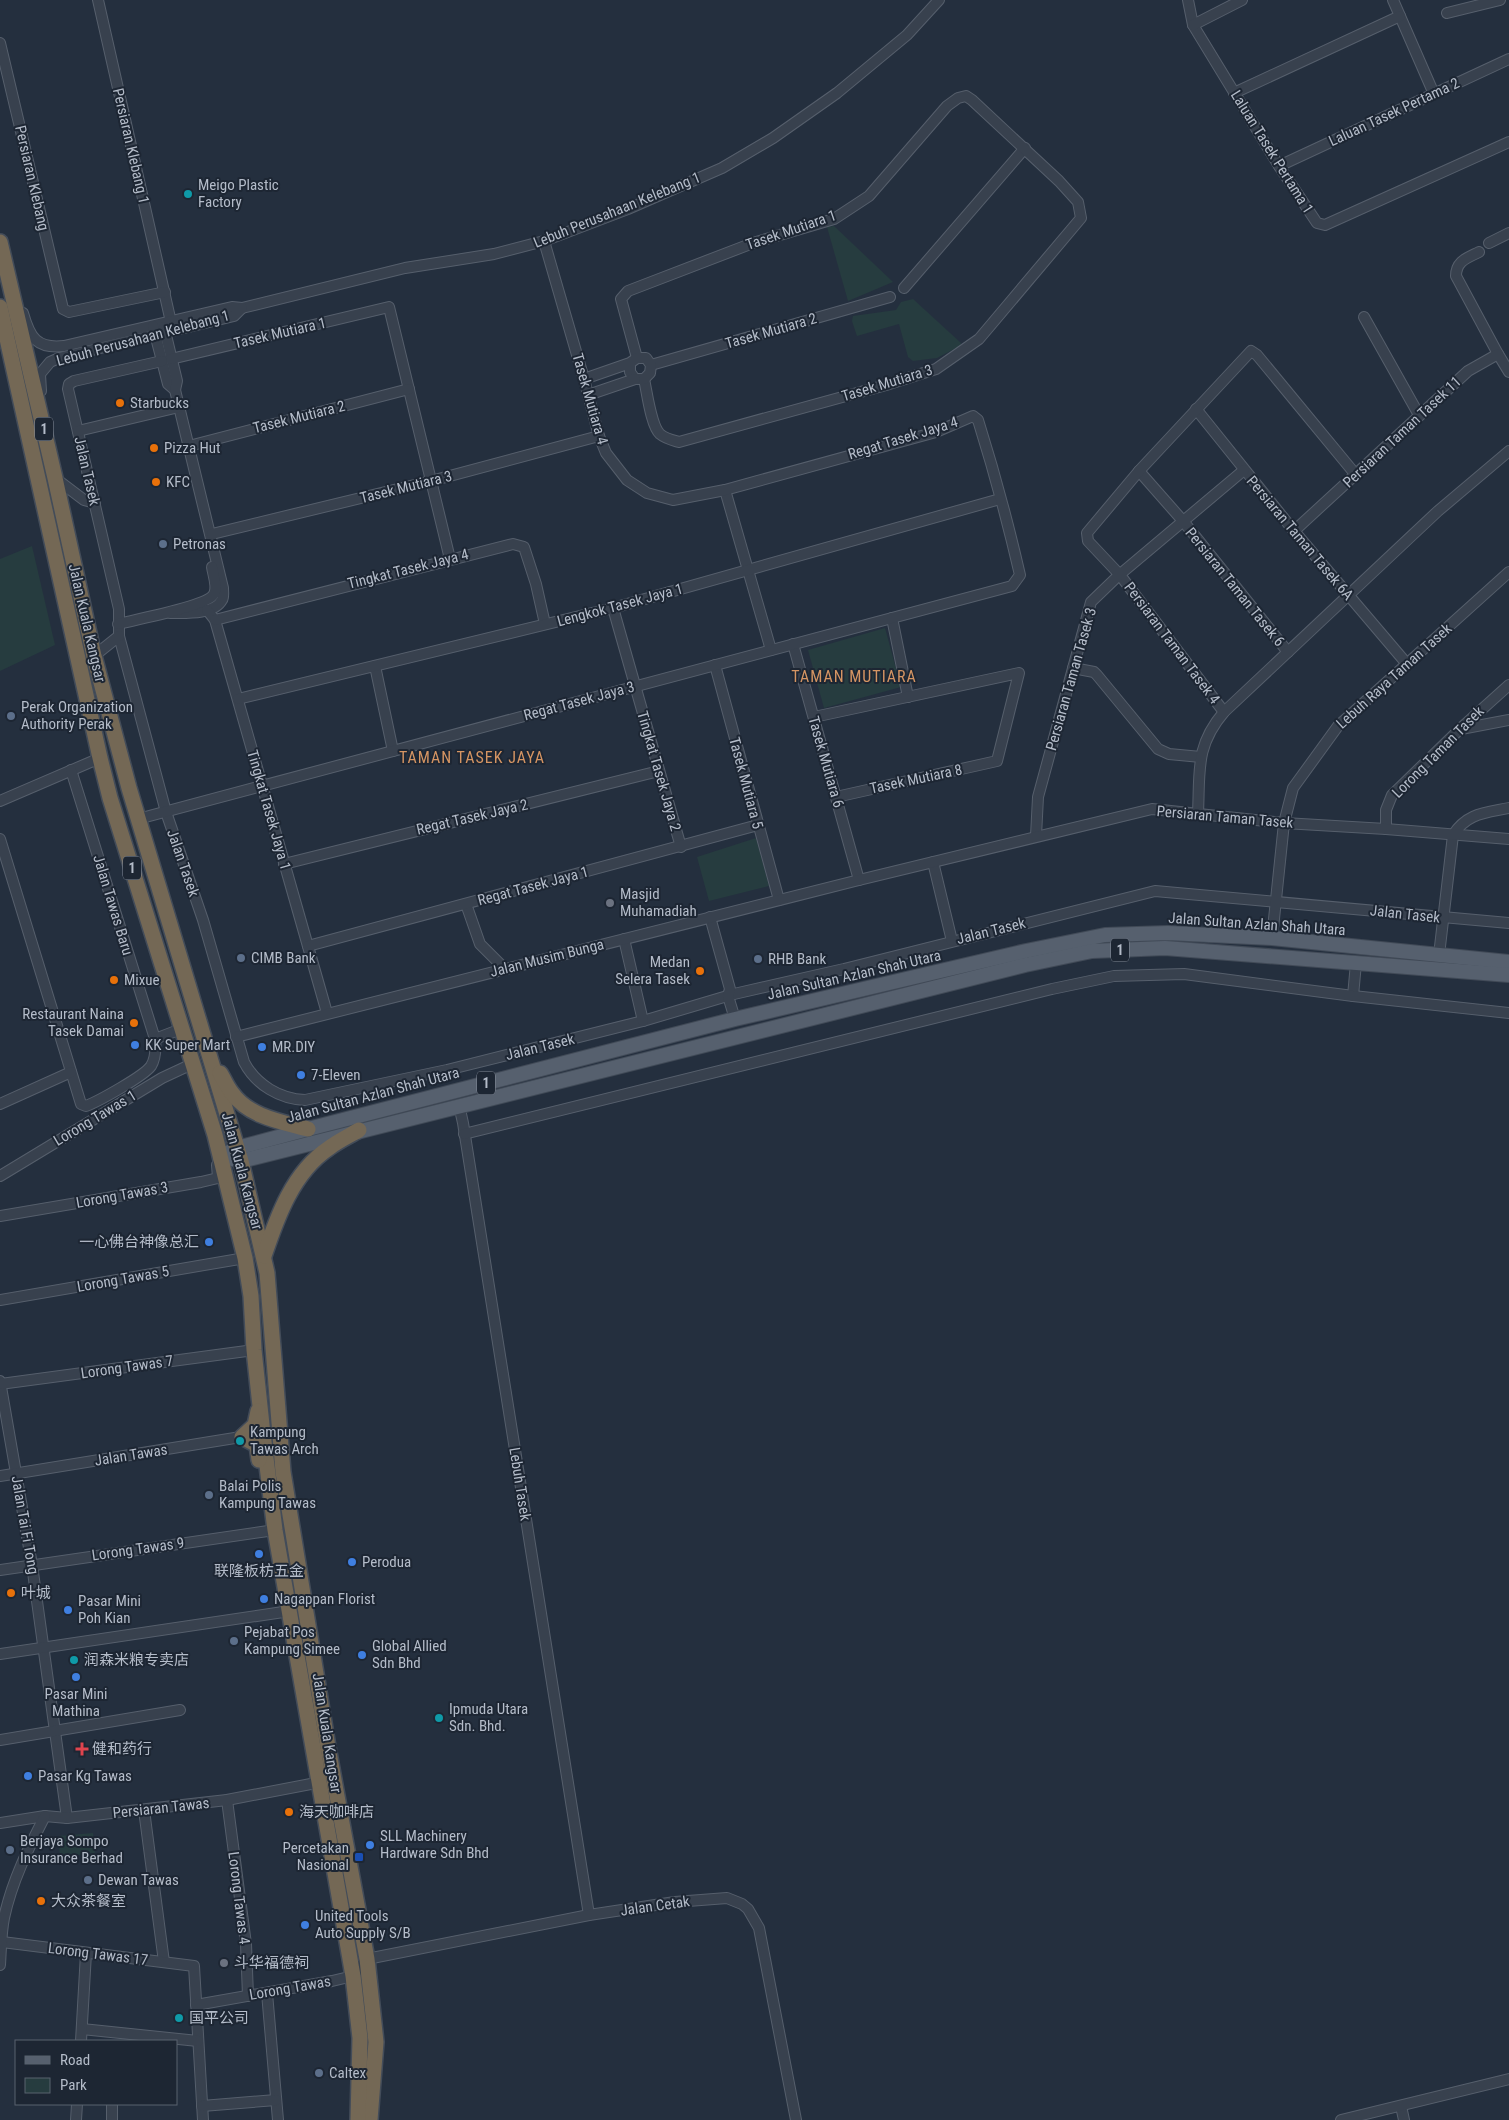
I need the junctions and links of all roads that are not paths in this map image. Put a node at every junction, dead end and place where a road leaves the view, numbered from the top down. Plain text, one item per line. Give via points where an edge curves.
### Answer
1 (98, 0) edge
2 (939, 0) edge
3 (1188, 0) edge
4 (1242, 0) edge
5 (1393, 0) edge
6 (1500, 0) edge
7 (1448, 13) dead end
8 (1400, 16) junction
9 (1193, 25) junction
10 (0, 43) edge
11 (1509, 59) edge
12 (1234, 93) junction
13 (1434, 94) junction
14 (1509, 142) edge
15 (1025, 148) junction
16 (1280, 166) junction
17 (1509, 233) edge
18 (544, 241) junction
19 (0, 242) edge
20 (1489, 243) dead end
21 (1479, 252) dead end
22 (9, 283) junction
23 (904, 288) dead end
24 (165, 292) junction
25 (890, 297) dead end
26 (0, 307) edge
27 (1364, 317) dead end
28 (164, 328) junction
29 (1498, 354) junction
30 (167, 360) junction
31 (634, 360) junction
32 (651, 365) junction
33 (1509, 372) edge
34 (584, 379) junction
35 (640, 379) junction
36 (70, 384) joint
37 (409, 389) junction
38 (588, 395) junction
39 (179, 407) junction
40 (1196, 409) junction
41 (1419, 415) junction
42 (43, 425) junction
43 (78, 431) junction
44 (599, 436) junction
45 (189, 446) junction
46 (1509, 451) edge
47 (1244, 470) junction
48 (1139, 471) junction
49 (1356, 475) junction
50 (55, 478) junction
51 (431, 481) junction
52 (725, 490) junction
53 (1000, 499) junction
54 (95, 502) junction
55 (1183, 521) junction
56 (1294, 531) junction
57 (212, 534) junction
58 (450, 559) junction
59 (748, 570) junction
60 (1509, 572) edge
61 (1120, 575) junction
62 (1018, 580) joint
63 (1348, 596) junction
64 (613, 608) junction
65 (207, 610) junction
66 (170, 613) junction
67 (84, 618) junction
68 (892, 618) junction
69 (215, 620) junction
70 (118, 624) junction
71 (546, 624) junction
72 (119, 636) junction
73 (794, 644) junction
74 (771, 650) junction
75 (1288, 652) junction
76 (94, 656) junction
77 (1407, 664) junction
78 (715, 665) junction
79 (375, 666) junction
80 (1073, 668) junction
81 (1509, 684) edge
82 (636, 687) junction
83 (908, 697) junction
84 (238, 699) junction
85 (1224, 712) junction
86 (814, 717) junction
87 (1509, 720) edge
88 (1460, 729) junction
89 (393, 751) junction
90 (1201, 757) junction
91 (100, 758) junction
92 (71, 770) junction
93 (659, 771) junction
94 (262, 786) junction
95 (129, 788) junction
96 (836, 796) junction
97 (110, 798) junction
98 (0, 801) edge
99 (1509, 808) edge
100 (166, 812) junction
101 (1198, 813) junction
102 (138, 819) junction
103 (1284, 823) junction
104 (758, 825) junction
105 (1386, 829) junction
106 (1453, 835) junction
107 (1036, 836) junction
108 (0, 839) edge
109 (1509, 839) edge
110 (681, 847) junction
111 (3, 860) edge
112 (933, 862) junction
113 (284, 864) junction
114 (859, 880) junction
115 (778, 900) junction
116 (1276, 901) junction
117 (466, 904) junction
118 (710, 917) junction
119 (1443, 918) junction
120 (1509, 924) edge
121 (154, 938) junction
122 (1272, 938) junction
123 (624, 939) junction
124 (952, 941) junction
125 (308, 946) junction
126 (1439, 955) junction
127 (1509, 962) edge
128 (1356, 964) junction
129 (505, 968) junction
130 (1509, 975) edge
131 (731, 993) junction
132 (1353, 996) junction
133 (327, 1013) junction
134 (1509, 1013) edge
135 (739, 1020) junction
136 (643, 1021) junction
137 (788, 1025) junction
138 (182, 1029) junction
139 (236, 1037) junction
140 (155, 1040) junction
141 (717, 1042) junction
142 (211, 1062) junction
143 (192, 1064) junction
144 (71, 1072) junction
145 (0, 1104) edge
146 (459, 1105) junction
147 (308, 1129) junction
148 (359, 1130) junction
149 (464, 1134) junction
150 (220, 1154) junction
151 (239, 1155) junction
152 (0, 1176) edge
153 (0, 1216) edge
154 (264, 1256) junction
155 (245, 1258) junction
156 (0, 1300) edge
157 (271, 1327) junction
158 (254, 1350) junction
159 (0, 1383) edge
160 (260, 1406) junction
161 (263, 1434) junction
162 (242, 1437) junction
163 (16, 1474) junction
164 (0, 1476) edge
165 (272, 1506) junction
166 (290, 1508) junction
167 (275, 1530) junction
168 (32, 1565) junction
169 (0, 1570) edge
170 (290, 1611) junction
171 (44, 1647) junction
172 (0, 1654) edge
173 (180, 1710) dead end
174 (55, 1732) junction
175 (0, 1740) edge
176 (321, 1782) junction
177 (226, 1800) junction
178 (144, 1810) junction
179 (45, 1816) junction
180 (67, 1818) junction
181 (0, 1823) edge
182 (4, 1904) edge
183 (589, 1915) junction
184 (2, 1942) junction
185 (86, 1952) junction
186 (367, 1959) junction
187 (164, 1962) junction
188 (0, 1965) edge
189 (353, 1976) junction
190 (267, 1993) junction
191 (248, 1996) junction
192 (196, 2005) junction
193 (82, 2029) junction
194 (112, 2037) edge
195 (81, 2040) edge
196 (176, 2040) edge
197 (178, 2040) edge
198 (198, 2041) junction
199 (1509, 2079) edge
200 (276, 2100) junction
201 (77, 2105) edge
202 (112, 2105) edge
203 (202, 2106) junction
204 (1401, 2106) junction
205 (76, 2120) edge
206 (112, 2120) edge
207 (203, 2120) edge
208 (278, 2120) edge
209 (358, 2120) edge
210 (370, 2120) edge
211 (796, 2120) edge
212 (1341, 2120) edge
213 (1404, 2120) edge

1 - 24 street, Persiaran Klebang 1
2 - 18 street, Lebuh Perusahaan Kelebang 1 via 907,35 807,116 773,138 722,168
3 - 9 street, Laluan Tasek Pertama 1
4 - 9 street
5 - 8 street
6 - 7 street
8 - 12 street
8 - 13 street
9 - 12 street, Laluan Tasek Pertama 1
10 - 24 street, Persiaran Klebang via 65,311
11 - 13 street, Laluan Tasek Pertama 2
12 - 16 street, Laluan Tasek Pertama 1
13 - 16 street, Laluan Tasek Pertama 2
14 - 16 street, Laluan Tasek Pertama 1 via 1325,225 1317,223
15 - 23 street
15 - 31 street, Tasek Mutiara 1 via 972,100 966,96 958,98 947,106 869,196 834,219 753,242 628,290 621,299
15 - 35 street, Tasek Mutiara 3 via 1078,202 1081,218 979,339 936,369 679,442 659,433
17 - 20 street
18 - 28 street, Lebuh Perusahaan Kelebang 1 via 494,254 405,268 242,308 234,316
18 - 34 street, Tasek Mutiara 4
19 - 22 highway, Jalan Kuala Kangsar / 1
21 - 29 street via 1460,262 1456,276
22 - 28 street, Lebuh Perusahaan Kelebang 1 via 18,294 34,338 50,348
22 - 42 highway, Jalan Kuala Kangsar / 1
24 - 28 street, Persiaran Klebang 1
25 - 32 street, Tasek Mutiara 2
26 - 91 highway, Jalan Kuala Kangsar / 1
27 - 41 street
28 - 30 street, Persiaran Klebang 1
28 - 42 street, Lebuh Perusahaan Kelebang 1 via 50,362 40,374 47,416
29 - 33 street
29 - 41 street, Persiaran Taman Tasek 11 via 1468,371
30 - 36 street, Tasek Mutiara 1
30 - 37 street, Tasek Mutiara 1 via 389,307
30 - 39 street, Persiaran Klebang 1 via 177,381 175,390
31 - 32 street via 646,358
31 - 34 street
31 - 35 street via 630,372
32 - 35 street via 650,374
34 - 38 street, Tasek Mutiara 4
35 - 38 street
36 - 43 street, Jalan Tasek via 68,389
37 - 45 street, Tasek Mutiara 2
37 - 51 street
38 - 44 street, Tasek Mutiara 4
39 - 43 street
39 - 45 street
40 - 47 street, Persiaran Taman Tasek 6A
40 - 48 street
40 - 49 street via 1251,351
41 - 49 street, Persiaran Taman Tasek 11
42 - 50 highway, Jalan Kuala Kangsar / 1
43 - 54 street, Jalan Tasek
44 - 51 street, Tasek Mutiara 3
44 - 52 street, Tasek Mutiara 4 via 606,453 627,480 647,493 674,500
45 - 57 street
46 - 63 street
47 - 55 street, Persiaran Taman Tasek 3
47 - 56 street, Persiaran Taman Tasek 6A
48 - 55 street, Persiaran Taman Tasek 6
48 - 61 street, Persiaran Taman Tasek 4 via 1086,535
49 - 56 street, Persiaran Taman Tasek 11
50 - 54 street via 84,500
50 - 67 highway, Jalan Kuala Kangsar / 1
51 - 57 street, Tasek Mutiara 3
51 - 58 street
52 - 53 street, Regat Tasek Jaya 4 via 936,432 973,416 978,420
52 - 59 street
53 - 59 street, Lengkok Tasek Jaya 1
53 - 62 street, Regat Tasek Jaya 4 via 1020,575
54 - 70 street, Jalan Tasek via 119,609
55 - 61 street, Persiaran Taman Tasek 3
55 - 75 street, Persiaran Taman Tasek 6
56 - 63 street, Persiaran Taman Tasek 6A
57 - 65 street via 224,588 223,599
57 - 66 street via 210,559 214,594 209,601
58 - 69 street, Tingkat Tasek Jaya 4
58 - 71 street, Tingkat Tasek Jaya 4 via 513,544 524,547
59 - 64 street, Lengkok Tasek Jaya 1
59 - 74 street
60 - 77 street, Lebuh Raya Taman Tasek
61 - 80 street, Persiaran Taman Tasek 3 via 1091,602
61 - 85 street, Persiaran Taman Tasek 4
62 - 68 street, Regat Tasek Jaya 3 via 1012,586
63 - 75 street
63 - 77 street, Persiaran Taman Tasek 6A
64 - 71 street, Lengkok Tasek Jaya 1
64 - 82 street, Tingkat Tasek Jaya 2
65 - 66 street
65 - 69 street, Tingkat Tasek Jaya 1
66 - 70 street
67 - 76 highway, Jalan Kuala Kangsar / 1
67 - 91 highway via 81,627 108,743
68 - 73 street, Regat Tasek Jaya 3
68 - 83 street
69 - 84 street, Tingkat Tasek Jaya 1
70 - 72 street, Jalan Tasek
71 - 79 street, Lengkok Tasek Jaya 1
72 - 76 street
72 - 100 street, Jalan Tasek
73 - 74 street, Regat Tasek Jaya 3
73 - 86 street, Tasek Mutiara 6
74 - 78 street, Regat Tasek Jaya 3
75 - 85 street
76 - 95 highway, Jalan Kuala Kangsar / 1
77 - 103 street, Lebuh Raya Taman Tasek via 1332,732 1292,788
78 - 82 street, Regat Tasek Jaya 3
78 - 104 street, Tasek Mutiara 5
79 - 84 street, Lengkok Tasek Jaya 1
79 - 89 street
80 - 90 street via 1094,672 1158,749 1169,754
80 - 107 street, Persiaran Taman Tasek 3 via 1038,797
81 - 88 street, Lorong Taman Tasek
82 - 89 street, Regat Tasek Jaya 3
82 - 93 street, Tingkat Tasek Jaya 2
83 - 86 street
83 - 96 street, Tasek Mutiara 8 via 1019,673 997,761
84 - 94 street, Tingkat Tasek Jaya 1
85 - 90 street via 1206,736
86 - 96 street, Tasek Mutiara 6
87 - 88 street
88 - 105 street, Lorong Taman Tasek via 1392,795 1386,810
89 - 94 street, Regat Tasek Jaya 3
90 - 101 street
91 - 92 street
91 - 95 highway via 116,768
91 - 97 highway, Jalan Kuala Kangsar / 1
92 - 98 street
92 - 140 street, Jalan Tawas Baru
93 - 110 street, Tingkat Tasek Jaya 2
93 - 113 street, Regat Tasek Jaya 2
94 - 100 street, Regat Tasek Jaya 3
94 - 113 street, Tingkat Tasek Jaya 1
95 - 102 highway, Jalan Kuala Kangsar / 1
96 - 114 street, Tasek Mutiara 6
97 - 102 highway via 121,812
97 - 121 highway, Jalan Kuala Kangsar / 1
99 - 106 street via 1471,817 1459,825
100 - 102 street, Regat Tasek Jaya 3
100 - 139 street, Jalan Tasek via 203,920
101 - 103 street, Persiaran Taman Tasek
101 - 107 street, Persiaran Taman Tasek via 1152,809
102 - 121 highway via 133,835 134,845 156,918
102 - 142 highway, Jalan Kuala Kangsar / 1
103 - 105 street, Persiaran Taman Tasek
103 - 116 street, Lebuh Raya Taman Tasek
104 - 110 street, Regat Tasek Jaya 1
104 - 115 street, Tasek Mutiara 5
105 - 106 street, Persiaran Taman Tasek
106 - 109 street, Persiaran Taman Tasek
106 - 119 street
107 - 112 street, Persiaran Taman Tasek
108 - 111 street
110 - 117 street, Regat Tasek Jaya 1
111 - 144 street
112 - 114 street, Persiaran Taman Tasek
112 - 124 street
113 - 125 street, Tingkat Tasek Jaya 1
114 - 115 street, Jalan Musim Bunga
115 - 118 street, Jalan Musim Bunga
116 - 119 street, Jalan Tasek
116 - 122 street, Lebuh Raya Taman Tasek
116 - 124 street, Jalan Tasek via 1155,891
117 - 125 street, Regat Tasek Jaya 1
117 - 129 street via 480,944
118 - 123 street, Jalan Musim Bunga
118 - 131 street
119 - 120 street, Jalan Tasek
119 - 126 street
121 - 138 highway, Jalan Kuala Kangsar / 1
122 - 126 main road, Jalan Sultan Azlan Shah Utara / 1
122 - 135 main road, Jalan Sultan Azlan Shah Utara / 1 via 1168,933 1105,935
123 - 129 street, Jalan Musim Bunga
123 - 136 street
124 - 131 street, Jalan Tasek via 844,969
125 - 133 street, Tingkat Tasek Jaya 1
126 - 127 main road, Jalan Sultan Azlan Shah Utara / 1
128 - 130 main road, Jalan Sultan Azlan Shah Utara / 1
128 - 132 street
128 - 137 main road, Jalan Sultan Azlan Shah Utara / 1 via 1165,948 1092,951
129 - 133 street, Jalan Musim Bunga
131 - 135 street
131 - 136 street, Jalan Tasek
132 - 134 street
132 - 149 street via 1184,974 1114,976
133 - 139 street, Jalan Musim Bunga
135 - 137 main road via 747,1028 782,1022
135 - 141 main road via 732,1034
135 - 147 main road, Jalan Sultan Azlan Shah Utara / 1
136 - 139 street, Jalan Tasek via 447,1070 306,1100 286,1098 252,1076
137 - 141 main road, Jalan Sultan Azlan Shah Utara / 1
138 - 140 street
138 - 143 highway, Jalan Kuala Kangsar / 1
140 - 144 street, Jalan Tawas Baru via 154,1060 147,1070 86,1106 81,1104
141 - 146 main road, Jalan Sultan Azlan Shah Utara / 1
142 - 147 highway via 232,1094 252,1110 273,1120
142 - 151 highway, Jalan Kuala Kangsar / 1
143 - 150 highway, Jalan Kuala Kangsar / 1
143 - 152 street, Lorong Tawas 1 via 162,1078
144 - 145 street
146 - 148 main road, Jalan Sultan Azlan Shah Utara / 1
146 - 149 street, Lebuh Tasek
147 - 151 main road, Jalan Sultan Azlan Shah Utara / 1
148 - 151 main road, Jalan Sultan Azlan Shah Utara / 1
148 - 154 highway via 328,1148 311,1163 277,1218
149 - 183 street, Lebuh Tasek
150 - 151 main road, Jalan Sultan Azlan Shah Utara / 1
150 - 153 street, Lorong Tawas 3 via 216,1160 218,1178
150 - 155 highway, Jalan Kuala Kangsar
151 - 154 highway, Jalan Kuala Kangsar
154 - 157 highway, Jalan Kuala Kangsar
155 - 156 street, Lorong Tawas 5
155 - 158 highway, Jalan Kuala Kangsar
157 - 161 highway via 267,1357 272,1421
157 - 166 highway, Jalan Kuala Kangsar
158 - 159 street, Lorong Tawas 7
158 - 160 highway, Jalan Kuala Kangsar
159 - 163 street, Jalan Tai Fi Tong
160 - 161 highway, Jalan Kuala Kangsar
160 - 162 highway via 254,1425
161 - 162 street, Jalan Tawas
161 - 165 highway, Jalan Kuala Kangsar
161 - 166 highway via 274,1444 278,1481
162 - 163 street, Jalan Tawas
162 - 165 highway via 256,1445 262,1484
163 - 164 street, Jalan Tawas
163 - 168 street, Jalan Tai Fi Tong
165 - 167 highway, Jalan Kuala Kangsar
166 - 186 highway, Jalan Kuala Kangsar via 328,1747
167 - 168 street, Lorong Tawas 9
167 - 170 highway, Jalan Kuala Kangsar
168 - 169 street, Lorong Tawas 9
168 - 171 street, Jalan Tai Fi Tong
170 - 171 street
170 - 176 highway, Jalan Kuala Kangsar
171 - 172 street
171 - 174 street, Jalan Tai Fi Tong
173 - 174 street
174 - 175 street
174 - 180 street, Jalan Tai Fi Tong
176 - 177 street, Persiaran Tawas
176 - 189 highway, Jalan Kuala Kangsar
177 - 178 street, Persiaran Tawas
177 - 191 street, Lorong Tawas 4 via 246,1944
178 - 180 street, Persiaran Tawas
178 - 187 street
179 - 180 street, Persiaran Tawas
179 - 181 street, Persiaran Tawas
179 - 182 street
182 - 184 street
183 - 186 street, Jalan Cetak
183 - 211 street, Jalan Cetak via 718,1898 734,1900 748,1909 759,1928
184 - 185 street, Lorong Tawas 17
184 - 188 street
185 - 187 street, Lorong Tawas 17
185 - 193 street
186 - 189 street
186 - 210 highway, Jalan Kuala Kangsar via 376,2042
187 - 192 street, Lorong Tawas 17 via 194,1966
189 - 190 street, Lorong Tawas
189 - 209 highway, Jalan Kuala Kangsar via 360,2038
190 - 191 street, Lorong Tawas
190 - 200 street
191 - 192 street, Lorong Tawas
192 - 198 street
193 - 194 street
193 - 195 street
194 - 196 street
197 - 198 street
198 - 203 street
199 - 204 street
200 - 203 street
200 - 208 street
201 - 205 street
202 - 206 street
203 - 207 street
204 - 212 street
204 - 213 street

